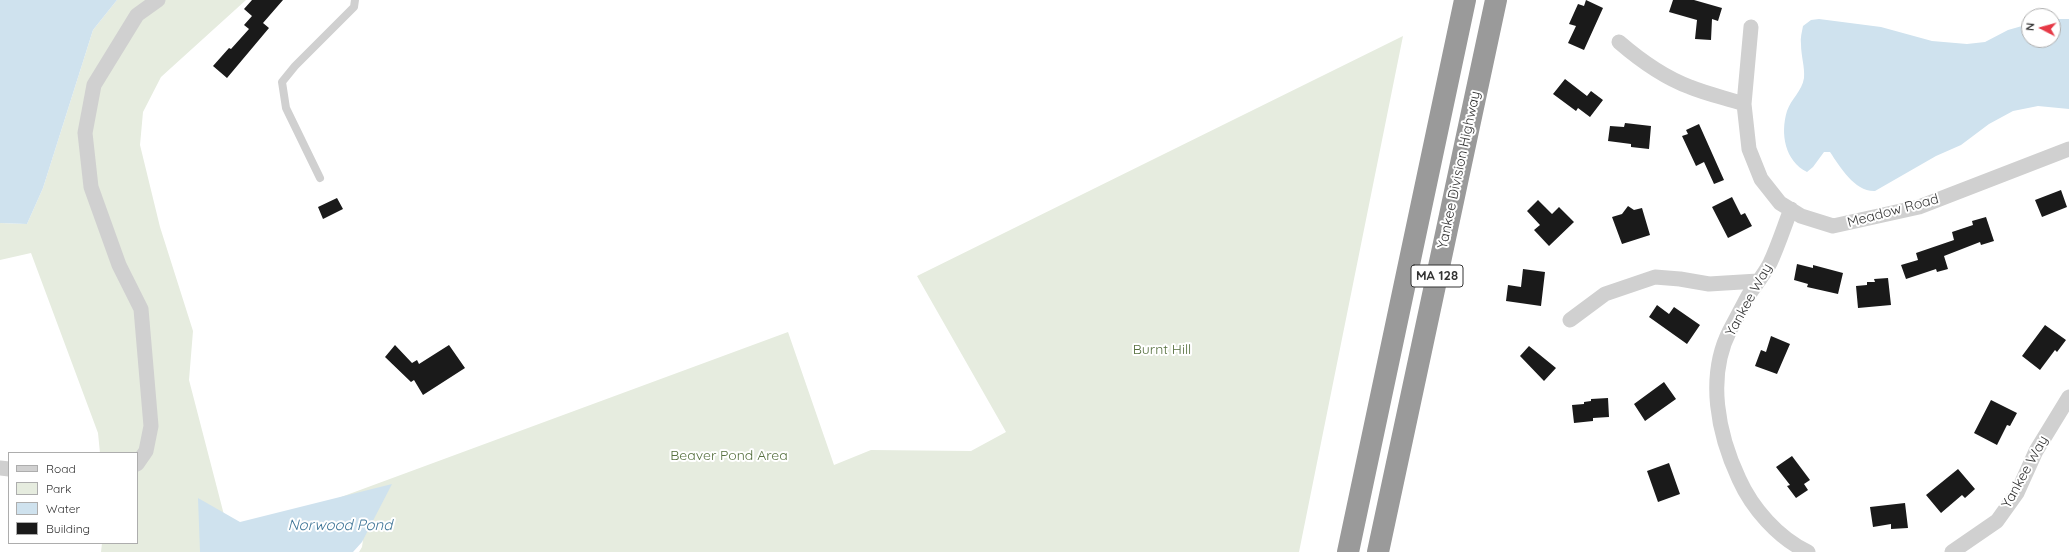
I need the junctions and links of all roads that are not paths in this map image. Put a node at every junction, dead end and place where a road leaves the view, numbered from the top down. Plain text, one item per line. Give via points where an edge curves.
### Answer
1 (158, 0) edge
2 (355, 0) edge
3 (1465, 0) edge
4 (1496, 0) edge
5 (1752, 27) dead end
6 (1620, 42) dead end
7 (1744, 104) junction
8 (2069, 149) edge
9 (320, 178) dead end
10 (1791, 209) junction
11 (1758, 281) junction
12 (1570, 320) dead end
13 (2069, 397) edge
14 (138, 463) edge
15 (1348, 552) edge
16 (1378, 552) edge
17 (1808, 552) edge
18 (1952, 552) edge

1 - 14 street via 137,15 94,85 84,133 91,187 119,264 141,309 151,426 146,451
2 - 9 lane via 354,7 282,82 286,108
3 - 15 highway, Yankee Division Highway / MA 128
4 - 16 highway, Yankee Division Highway / MA 128
5 - 7 street, Meadow Road
6 - 7 street via 1639,59 1665,76 1691,88
7 - 10 street, Meadow Road via 1749,149 1761,179 1780,203
8 - 10 street, Meadow Road via 1919,207 1862,221 1833,226 1801,216
10 - 11 street, Yankee Way via 1770,264
11 - 12 street via 1709,284 1655,277 1604,294
11 - 17 street, Yankee Way via 1728,332 1716,371 1719,420 1728,457 1747,496 1772,525 1796,547
13 - 18 street, Yankee Way via 2036,451 2017,493 1997,521

